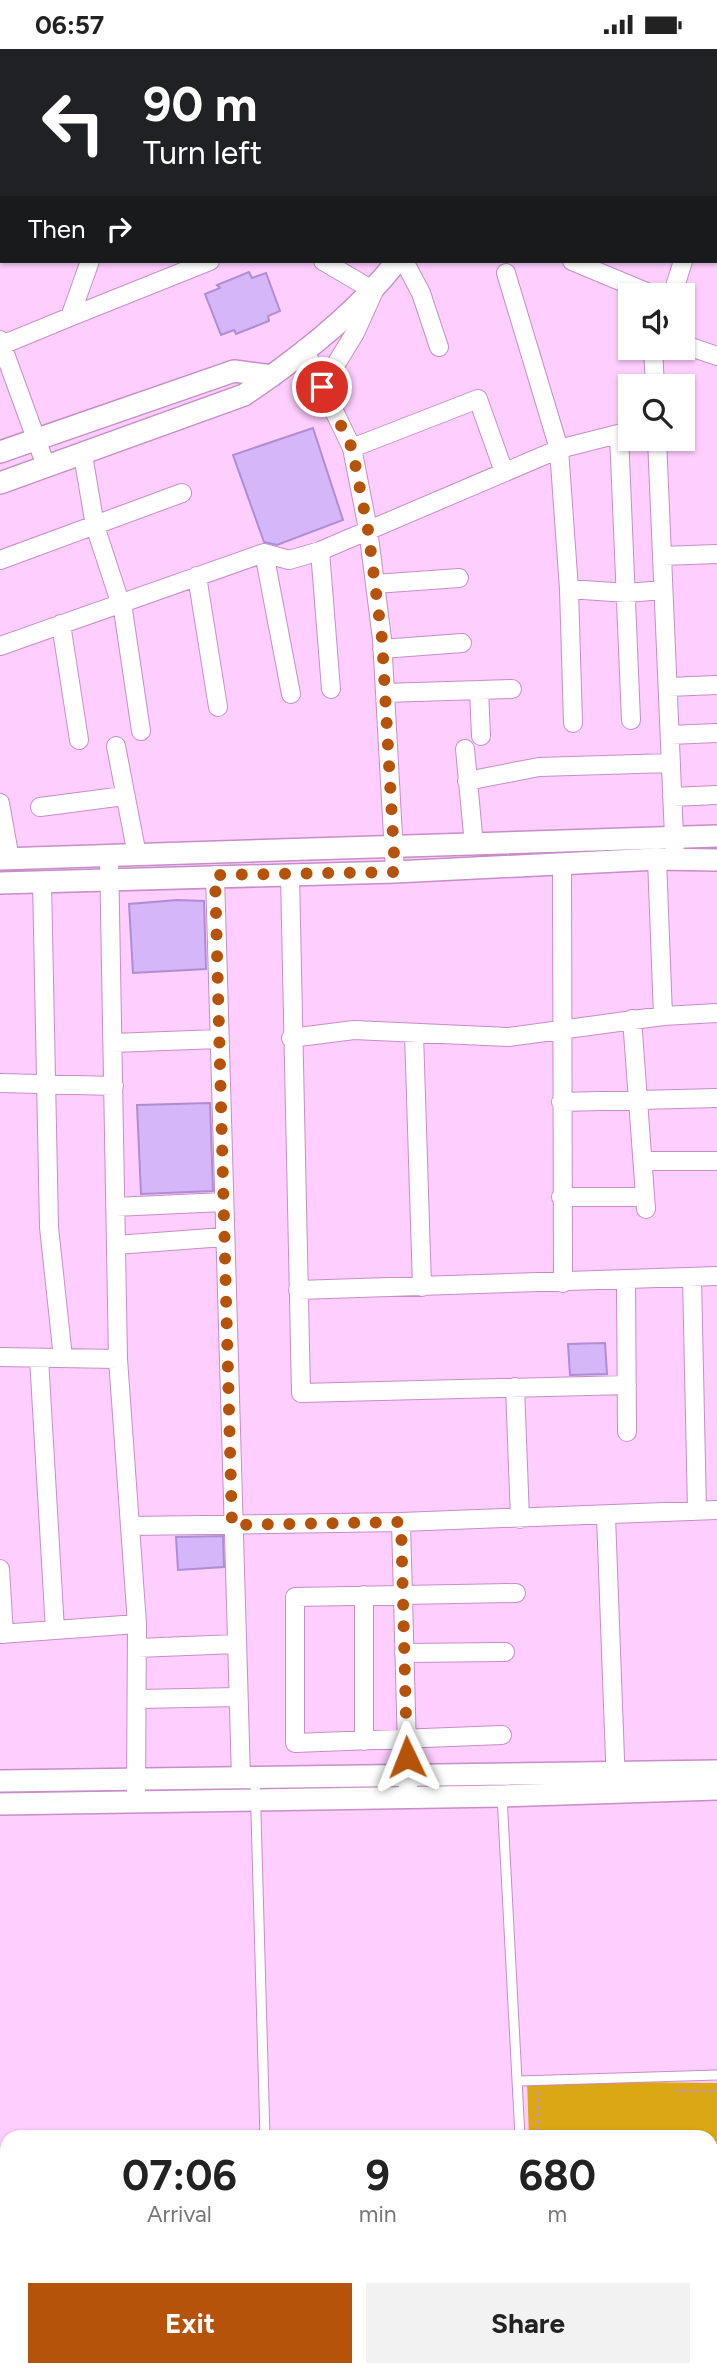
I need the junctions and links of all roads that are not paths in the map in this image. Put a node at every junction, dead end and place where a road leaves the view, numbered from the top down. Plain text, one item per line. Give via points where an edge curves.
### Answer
1 (89, 263) edge
2 (326, 263) edge
3 (395, 263) edge
4 (405, 263) edge
5 (577, 263) edge
6 (682, 263) edge
7 (192, 264) edge
8 (506, 273) dead end
9 (625, 283) edge
10 (676, 283) edge
11 (374, 291) junction
12 (69, 317) junction
13 (439, 347) dead end
14 (695, 348) edge
15 (304, 349) junction
16 (2, 352) edge
17 (717, 356) edge
18 (272, 376) junction
19 (322, 387) junction
20 (618, 434) edge
21 (36, 440) junction
22 (352, 448) junction
23 (559, 449) junction
24 (625, 451) edge
25 (658, 451) edge
26 (0, 452) edge
27 (83, 455) junction
28 (46, 466) junction
29 (504, 472) junction
30 (0, 483) edge
31 (182, 493) dead end
32 (95, 526) junction
33 (368, 530) junction
34 (320, 551) junction
35 (264, 554) junction
36 (717, 554) edge
37 (662, 557) junction
38 (0, 560) edge
39 (197, 576) junction
40 (459, 577) dead end
41 (375, 584) junction
42 (569, 589) junction
43 (663, 590) junction
44 (627, 593) junction
45 (121, 603) junction
46 (61, 624) junction
47 (462, 643) dead end
48 (0, 646) edge
49 (382, 649) junction
50 (717, 685) edge
51 (668, 687) junction
52 (512, 688) dead end
53 (331, 689) dead end
54 (479, 690) junction
55 (385, 693) junction
56 (291, 694) dead end
57 (218, 707) dead end
58 (631, 720) dead end
59 (573, 723) dead end
60 (141, 731) dead end
61 (717, 733) edge
62 (670, 735) junction
63 (481, 736) dead end
64 (79, 740) dead end
65 (116, 746) dead end
66 (465, 749) dead end
67 (671, 763) junction
68 (467, 781) junction
69 (717, 795) edge
70 (124, 796) junction
71 (672, 797) junction
72 (0, 803) edge
73 (40, 807) dead end
74 (676, 836) junction
75 (717, 836) edge
76 (474, 845) junction
77 (394, 849) junction
78 (108, 855) junction
79 (137, 855) junction
80 (5, 859) edge
81 (666, 860) junction
82 (717, 860) edge
83 (562, 863) junction
84 (395, 872) junction
85 (215, 875) junction
86 (290, 875) junction
87 (108, 879) junction
88 (42, 881) junction
89 (0, 883) edge
90 (717, 1013) edge
91 (663, 1016) junction
92 (632, 1019) junction
93 (562, 1028) junction
94 (414, 1033) junction
95 (291, 1038) junction
96 (218, 1039) junction
97 (113, 1043) junction
98 (0, 1083) edge
99 (46, 1083) junction
100 (114, 1086) junction
101 (717, 1098) edge
102 (638, 1102) junction
103 (561, 1103) junction
104 (643, 1161) junction
105 (717, 1161) edge
106 (561, 1197) junction
107 (223, 1202) junction
108 (115, 1207) junction
109 (224, 1237) junction
110 (116, 1245) junction
111 (717, 1276) edge
112 (692, 1277) junction
113 (626, 1280) junction
114 (563, 1283) junction
115 (422, 1287) junction
116 (298, 1290) junction
117 (0, 1357) edge
118 (39, 1357) junction
119 (63, 1358) junction
120 (118, 1359) junction
121 (627, 1385) junction
122 (514, 1388) junction
123 (627, 1432) dead end
124 (717, 1510) edge
125 (696, 1511) junction
126 (606, 1516) junction
127 (520, 1519) junction
128 (401, 1522) junction
129 (232, 1525) junction
130 (130, 1526) junction
131 (0, 1569) edge
132 (516, 1593) dead end
133 (404, 1594) junction
134 (364, 1595) junction
135 (136, 1625) junction
136 (55, 1630) junction
137 (2, 1634) edge
138 (236, 1644) junction
139 (137, 1648) junction
140 (505, 1652) dead end
141 (404, 1653) junction
142 (238, 1697) junction
143 (138, 1699) junction
144 (502, 1735) dead end
145 (406, 1737) junction
146 (365, 1741) junction
147 (717, 1771) edge
148 (248, 1778) junction
149 (136, 1779) junction
150 (0, 1781) edge
151 (616, 1782) junction
152 (501, 1786) junction
153 (408, 1788) junction
154 (717, 1789) edge
155 (257, 1800) junction
156 (136, 1803) junction
157 (0, 1804) edge
158 (717, 2075) edge
159 (519, 2081) junction
160 (265, 2130) edge
161 (520, 2130) edge

1 - 12 street
2 - 11 street
3 - 11 street
4 - 13 street via 421,293
5 - 9 street
6 - 10 street
7 - 12 street
8 - 23 street
11 - 15 street
11 - 19 street
12 - 16 street
14 - 17 street
15 - 18 street
15 - 19 street
16 - 21 street
18 - 21 street via 234,371
18 - 27 street via 244,395
19 - 22 street
20 - 23 street
21 - 26 street
21 - 28 street
22 - 29 street via 478,399
22 - 33 street
23 - 29 street
23 - 42 street
24 - 44 street
25 - 37 street
27 - 28 street
27 - 32 street
28 - 30 street
29 - 33 street
31 - 32 street
32 - 38 street
32 - 45 street
33 - 34 street
33 - 41 street
34 - 35 street via 289,560
34 - 53 street
35 - 39 street
35 - 56 street
36 - 37 street
37 - 43 street
39 - 45 street
39 - 57 street
40 - 41 street
41 - 49 street
42 - 44 street
42 - 59 street
43 - 44 street
43 - 51 street
44 - 58 street
45 - 46 street
45 - 60 street
46 - 48 street
46 - 64 street
47 - 49 street
49 - 55 street
50 - 51 street
51 - 62 street
52 - 54 street
54 - 55 street
54 - 63 street
55 - 77 street
61 - 62 street
62 - 67 street
65 - 70 street
66 - 68 street
67 - 68 street via 539,767
67 - 71 street
68 - 76 street
69 - 71 street
70 - 73 street
70 - 79 street
71 - 74 street
72 - 80 street
74 - 75 street
74 - 76 street
74 - 81 street
76 - 77 street
77 - 79 street
77 - 84 street
78 - 79 street
78 - 80 street
78 - 87 street
81 - 82 street
81 - 83 street
81 - 91 street
83 - 84 street
83 - 93 street
84 - 86 street
85 - 86 street
85 - 87 street
85 - 96 street
86 - 95 street
87 - 88 street
87 - 97 street
88 - 89 street
88 - 99 street
90 - 91 street
91 - 92 street
92 - 93 street
92 - 102 street
93 - 94 street via 509,1037
93 - 103 street
94 - 95 street via 354,1030
94 - 115 street
95 - 116 street
96 - 97 street
96 - 107 street
97 - 100 street
98 - 99 street
99 - 100 street
99 - 119 street via 49,1227
100 - 108 street
101 - 102 street
102 - 103 street
102 - 104 street
103 - 106 street
104 - 105 street
104 - 106 street via 646,1203
106 - 114 street
107 - 108 street
107 - 109 street
108 - 110 street
109 - 110 street
109 - 129 street
110 - 120 street
111 - 112 street
112 - 113 street
112 - 125 street
113 - 114 street
113 - 121 street
114 - 115 street
115 - 116 street
116 - 122 street via 301,1393
117 - 118 street
118 - 119 street
118 - 136 street
119 - 120 street
120 - 130 street
121 - 122 street
121 - 123 street
122 - 127 street
124 - 125 street
125 - 126 street
126 - 127 street
126 - 151 street
127 - 128 street
128 - 129 street
128 - 133 street
129 - 130 street
129 - 138 street
130 - 135 street
131 - 137 street
132 - 133 street
133 - 134 street
133 - 141 street
134 - 146 street
134 - 146 street via 295,1597 295,1743
135 - 136 street
135 - 139 street
136 - 137 street
138 - 139 street
138 - 142 street
139 - 143 street
140 - 141 street
141 - 145 street
142 - 143 street
142 - 148 street
143 - 149 street
144 - 145 street
145 - 146 street
145 - 153 street
147 - 151 street
148 - 149 street
148 - 153 street
148 - 155 lane
149 - 150 street
149 - 156 street
151 - 152 street
151 - 154 street
152 - 153 street
152 - 159 lane
153 - 155 street
155 - 156 street
155 - 160 lane
156 - 157 street
158 - 159 lane
159 - 161 lane

